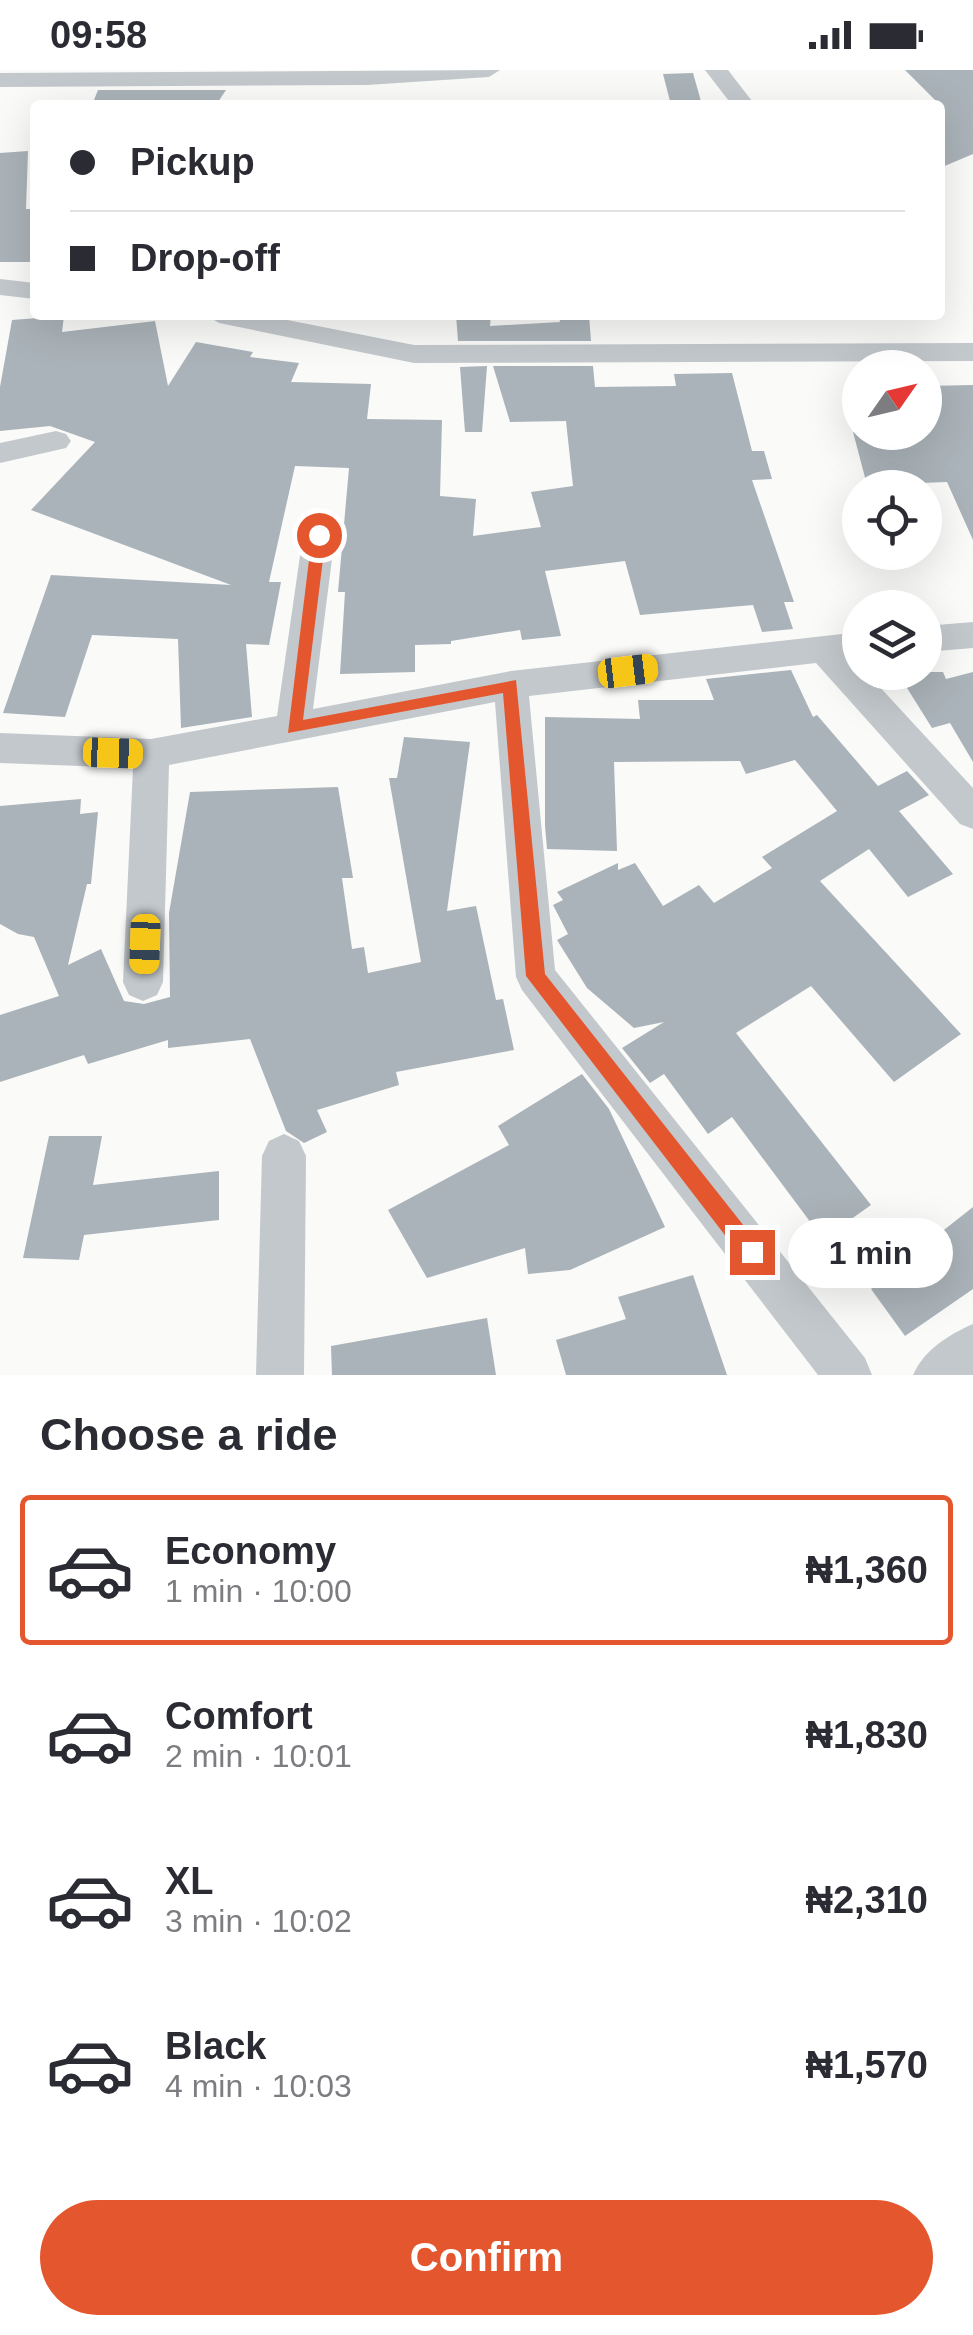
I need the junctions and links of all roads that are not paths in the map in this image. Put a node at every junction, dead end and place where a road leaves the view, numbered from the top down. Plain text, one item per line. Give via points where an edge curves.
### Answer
1 (489, 70) edge
2 (716, 70) edge
3 (0, 80) edge
4 (71, 81) junction
5 (68, 100) edge
6 (740, 100) edge
7 (0, 288) edge
8 (30, 291) edge
9 (265, 320) edge
10 (973, 352) edge
11 (56, 441) dead end
12 (0, 453) edge
13 (319, 535) dead end
14 (973, 635) edge
15 (942, 638) edge
16 (842, 646) edge
17 (823, 648) junction
18 (510, 685) junction
19 (294, 728) junction
20 (0, 748) edge
21 (151, 754) junction
22 (973, 813) edge
23 (143, 982) dead end
24 (284, 1156) dead end
25 (973, 1348) edge
26 (280, 1375) edge
27 (848, 1375) edge
28 (937, 1375) edge

1 - 4 street
2 - 6 street
3 - 4 street
4 - 5 street
7 - 8 street
9 - 10 street via 414,354
11 - 12 street
13 - 19 street
14 - 15 street
16 - 17 street
17 - 18 street
17 - 22 street
18 - 19 street
18 - 27 street via 536,976
19 - 21 street
20 - 21 street
21 - 23 street
24 - 26 street
25 - 28 street

